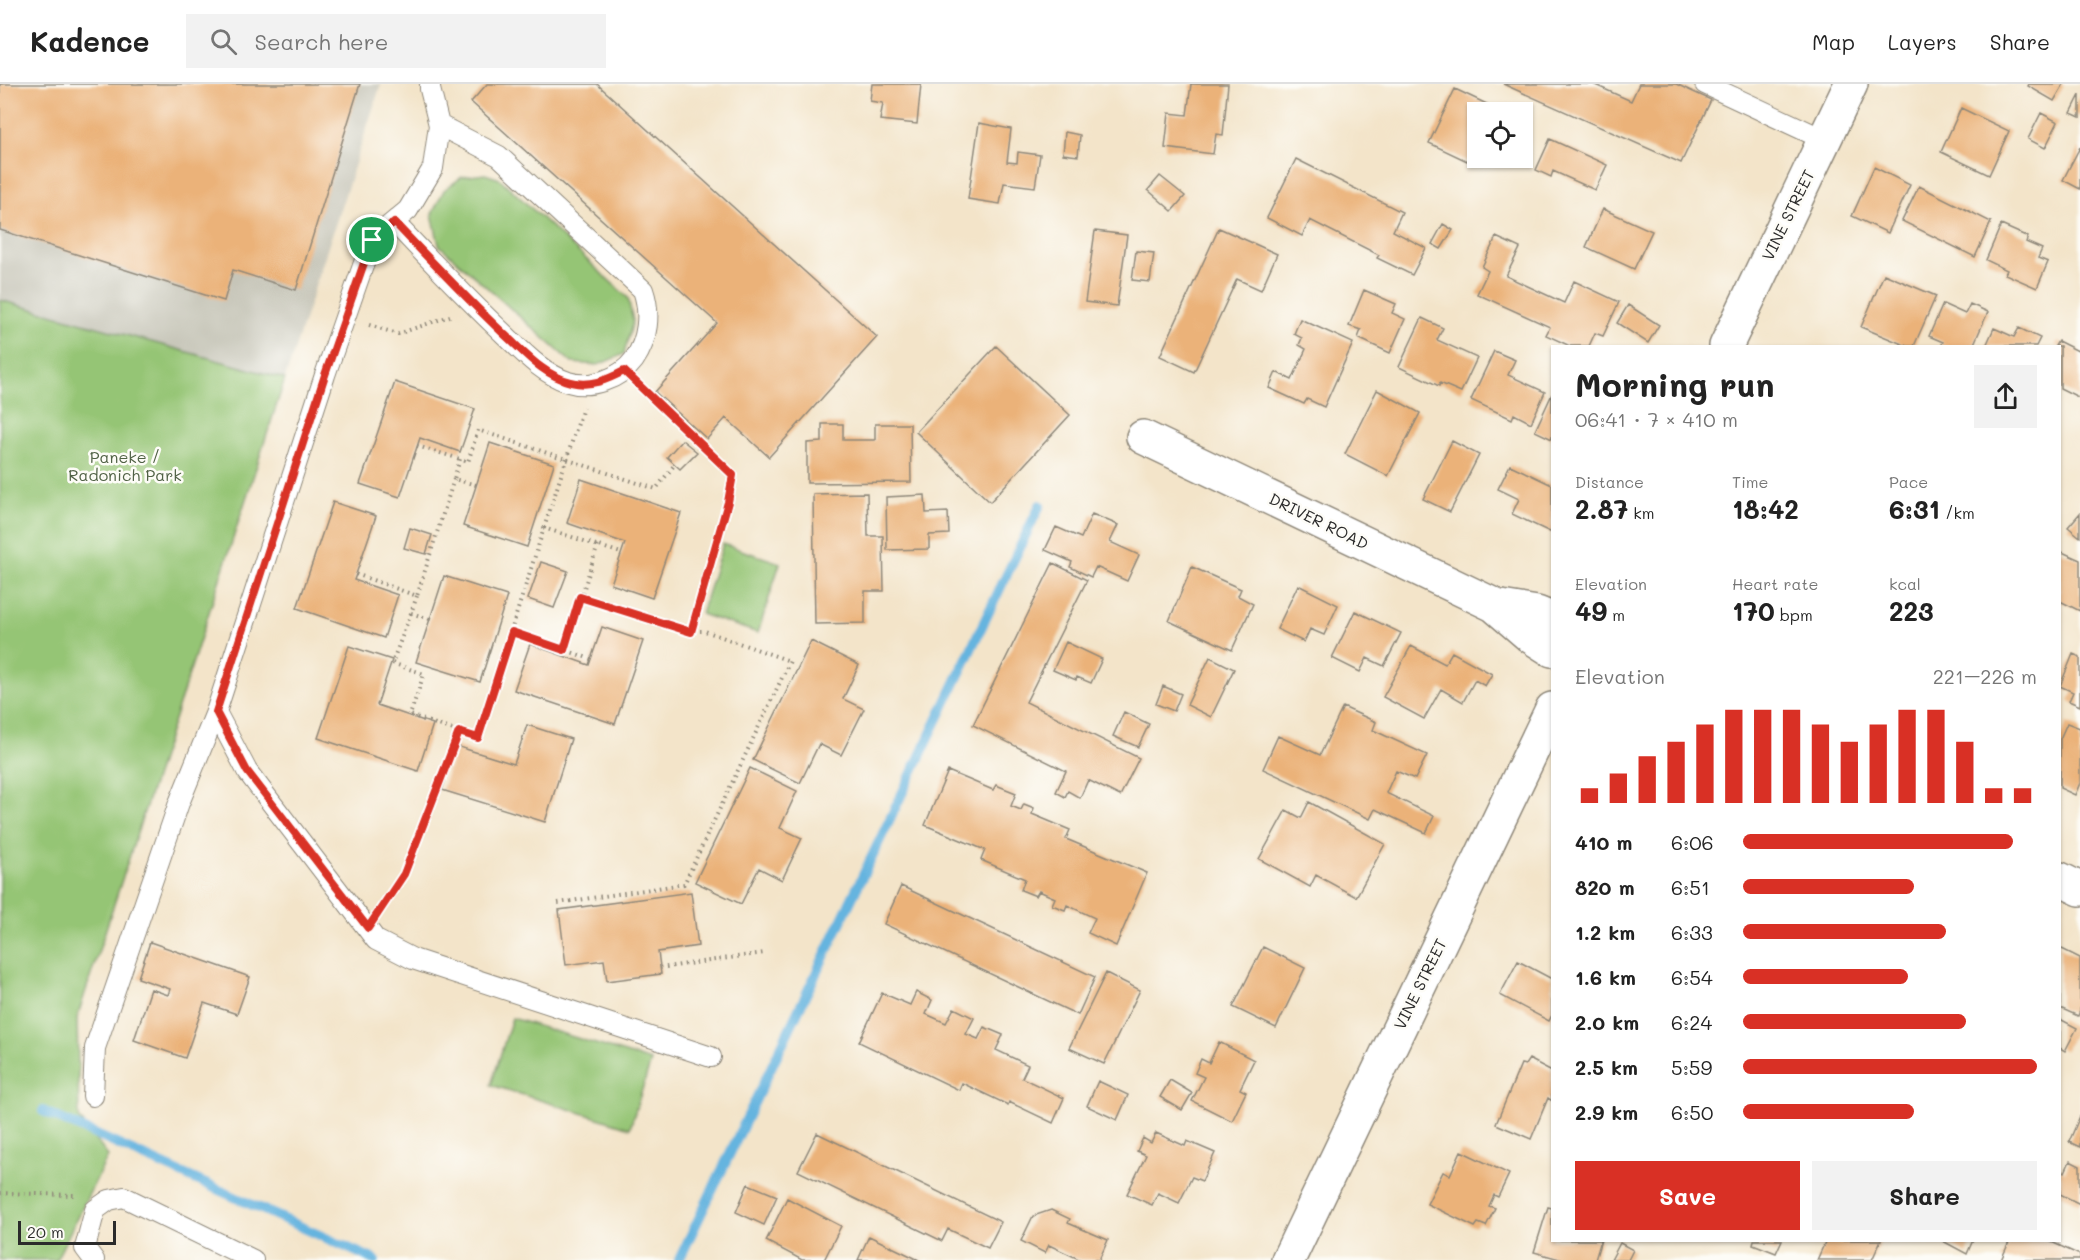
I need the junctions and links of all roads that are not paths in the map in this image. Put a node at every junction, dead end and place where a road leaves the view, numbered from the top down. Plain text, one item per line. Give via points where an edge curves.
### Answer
1 (430, 84) edge
2 (1705, 84) edge
3 (1851, 84) edge
4 (439, 125) junction
5 (1825, 140) junction
6 (394, 222) junction
7 (1726, 345) edge
8 (1143, 436) dead end
9 (1494, 605) junction
10 (1551, 619) edge
11 (1551, 649) edge
12 (1551, 711) edge
13 (216, 712) junction
14 (2061, 880) edge
15 (2080, 889) edge
16 (711, 1057) dead end
17 (93, 1096) dead end
18 (94, 1260) edge
19 (253, 1260) edge
20 (1288, 1260) edge

1 - 4 lane
2 - 5 lane
3 - 5 street, VINE STREET
4 - 6 lane via 433,168 408,210
4 - 6 lane via 499,156 643,290 648,303 646,331 635,359 624,371 591,384 570,382 540,368
5 - 7 street, VINE STREET
6 - 13 lane via 372,240
8 - 9 street, DRIVER ROAD
9 - 10 street, DRIVER ROAD
9 - 11 street, DRIVER ROAD
12 - 20 street, VINE STREET
13 - 16 lane via 247,771 376,940 413,959
13 - 17 lane via 179,803 95,1048
14 - 15 street
18 - 19 lane via 85,1248 95,1210 109,1200 124,1197

